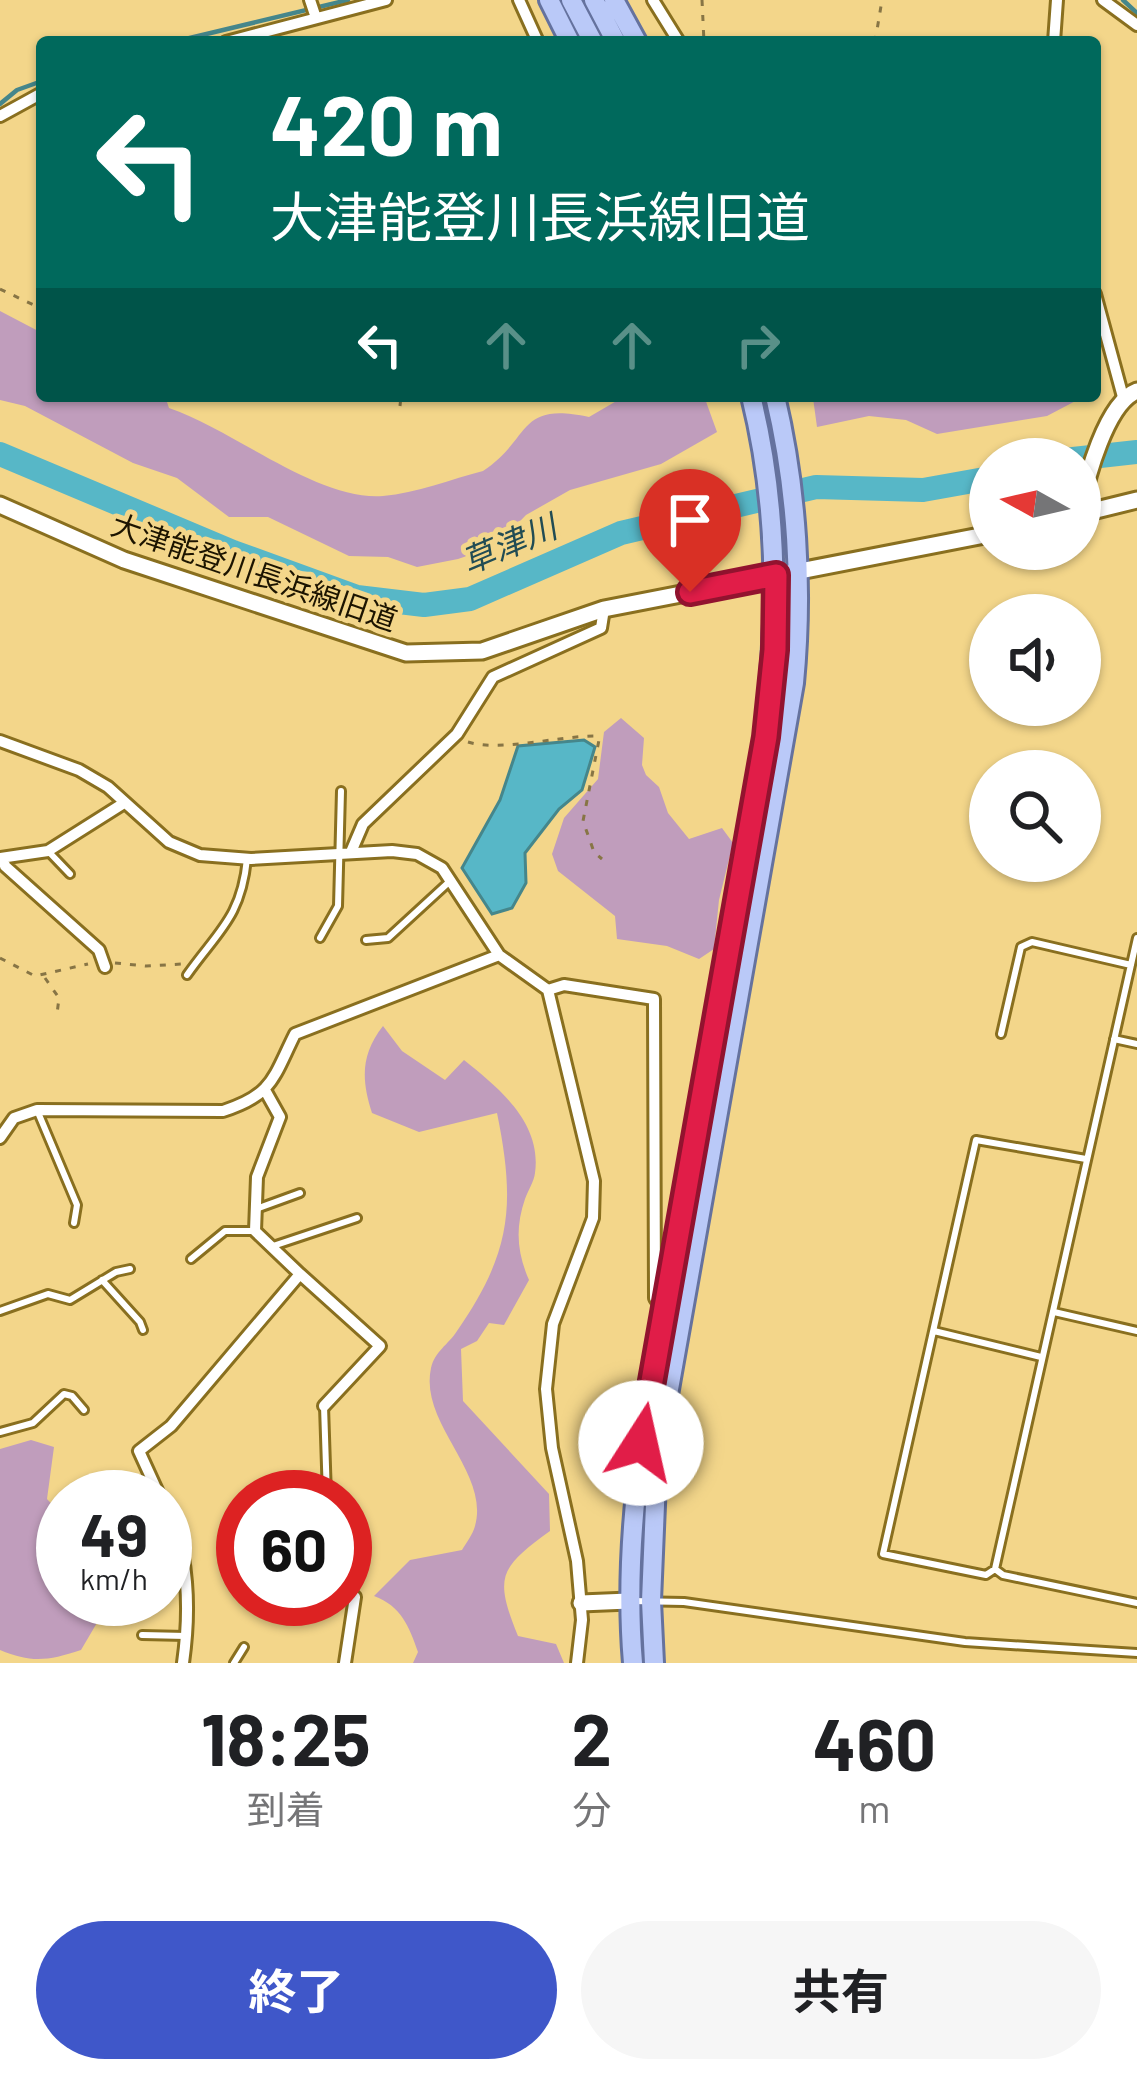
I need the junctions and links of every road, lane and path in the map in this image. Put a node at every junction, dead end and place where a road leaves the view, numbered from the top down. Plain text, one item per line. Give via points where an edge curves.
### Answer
1 (310, 0) edge
2 (386, 0) edge
3 (519, 0) edge
4 (549, 0) edge
5 (571, 0) edge
6 (594, 0) edge
7 (614, 0) edge
8 (653, 0) edge
9 (702, 0) edge
10 (881, 0) edge
11 (1057, 0) edge
12 (1103, 0) edge
13 (316, 18) junction
14 (1137, 25) edge
15 (248, 36) edge
16 (535, 36) edge
17 (567, 36) edge
18 (590, 36) edge
19 (613, 36) edge
20 (634, 36) edge
21 (675, 36) edge
22 (704, 36) edge
23 (875, 36) edge
24 (1054, 36) edge
25 (36, 96) edge
26 (0, 116) edge
27 (0, 289) edge
28 (36, 306) edge
29 (1101, 311) edge
30 (1130, 394) edge
31 (400, 402) edge
32 (752, 402) edge
33 (776, 402) edge
34 (400, 406) dead end
35 (1101, 445) edge
36 (1137, 500) edge
37 (0, 505) edge
38 (1101, 508) edge
39 (969, 538) edge
40 (797, 572) junction
41 (776, 575) junction
42 (604, 609) junction
43 (453, 737) junction
44 (0, 741) edge
45 (341, 791) dead end
46 (124, 803) junction
47 (48, 850) junction
48 (347, 853) junction
49 (1, 858) edge
50 (247, 859) junction
51 (602, 860) dead end
52 (70, 874) dead end
53 (451, 880) junction
54 (320, 938) dead end
55 (1137, 938) edge
56 (366, 940) dead end
57 (499, 955) junction
58 (1131, 965) junction
59 (105, 967) dead end
60 (187, 975) dead end
61 (44, 976) dead end
62 (548, 990) junction
63 (56, 1014) dead end
64 (1001, 1034) dead end
65 (1114, 1039) junction
66 (1137, 1044) edge
67 (266, 1092) junction
68 (37, 1110) junction
69 (0, 1138) edge
70 (1086, 1159) junction
71 (300, 1193) dead end
72 (256, 1209) junction
73 (357, 1218) dead end
74 (74, 1223) dead end
75 (255, 1231) junction
76 (273, 1246) junction
77 (190, 1259) dead end
78 (130, 1269) dead end
79 (300, 1274) junction
80 (102, 1280) junction
81 (0, 1311) edge
82 (664, 1311) junction
83 (1054, 1312) junction
84 (142, 1330) dead end
85 (934, 1331) junction
86 (1137, 1331) edge
87 (1041, 1357) junction
88 (324, 1406) joint
89 (84, 1410) dead end
90 (0, 1432) edge
91 (148, 1470) edge
92 (326, 1470) edge
93 (995, 1569) junction
94 (628, 1601) junction
95 (651, 1601) junction
96 (581, 1603) junction
97 (1137, 1603) edge
98 (186, 1626) edge
99 (351, 1626) edge
100 (142, 1635) dead end
101 (186, 1636) junction
102 (244, 1647) dead end
103 (1137, 1653) edge
104 (183, 1663) edge
105 (234, 1663) edge
106 (345, 1663) edge
107 (577, 1663) edge
108 (633, 1663) edge
109 (654, 1663) edge

1 - 13 street
2 - 13 street
3 - 16 street
4 - 17 main road
5 - 18 main road
6 - 19 main road
7 - 20 main road
8 - 21 street
9 - 22 path
10 - 23 path
11 - 24 street
12 - 14 street
13 - 15 street
25 - 26 street
27 - 28 path
29 - 30 street
30 - 35 street
31 - 34 path
32 - 41 main road
33 - 40 main road
36 - 38 street
37 - 42 street, 大津能登川長浜線旧道 via 124,560 406,653 482,651
39 - 40 street, 大津能登川長浜線旧道
40 - 41 street, 大津能登川長浜線旧道
40 - 95 main road via 787,728 657,1457
41 - 42 street, 大津能登川長浜線旧道
41 - 82 main road via 766,737
42 - 43 street via 601,628 493,677
43 - 48 street via 363,824
43 - 51 path via 491,748 596,736 583,821
44 - 46 street via 79,770
45 - 48 lane
46 - 47 street
46 - 50 street via 185,850
47 - 49 street
47 - 52 lane
48 - 50 street
48 - 53 street via 417,854
48 - 54 lane via 338,906
49 - 59 street via 100,950
50 - 60 lane via 244,887 222,934
53 - 56 lane via 388,938
53 - 57 street
55 - 58 lane
57 - 62 street
57 - 67 street via 295,1034
58 - 64 lane via 1021,946
58 - 65 lane
61 - 63 path via 59,998
62 - 82 street via 565,985 654,998 655,1298
62 - 96 street via 594,1181 593,1218 553,1324 546,1389
65 - 66 lane
65 - 70 lane
67 - 68 street via 223,1111
67 - 72 street via 280,1117 256,1177
68 - 69 street via 14,1118
68 - 74 lane via 76,1205
70 - 83 lane
70 - 85 lane via 976,1140
71 - 72 lane
72 - 75 street
73 - 76 lane
75 - 76 street
75 - 77 lane via 225,1231
76 - 79 street
78 - 80 lane
79 - 88 street via 380,1346
79 - 91 street via 171,1426 139,1451
80 - 81 lane via 70,1300 48,1294
80 - 84 lane
82 - 94 main road via 641,1443
83 - 86 lane
83 - 87 lane
85 - 87 lane
85 - 93 lane via 883,1554 986,1575
87 - 93 lane
88 - 92 lane
89 - 90 lane via 64,1394 33,1423
93 - 97 lane
94 - 95 lane
94 - 96 street
94 - 108 main road
95 - 103 lane via 965,1642
95 - 109 main road
96 - 107 street
98 - 101 street
99 - 106 street
100 - 101 lane
101 - 104 street
102 - 105 lane

